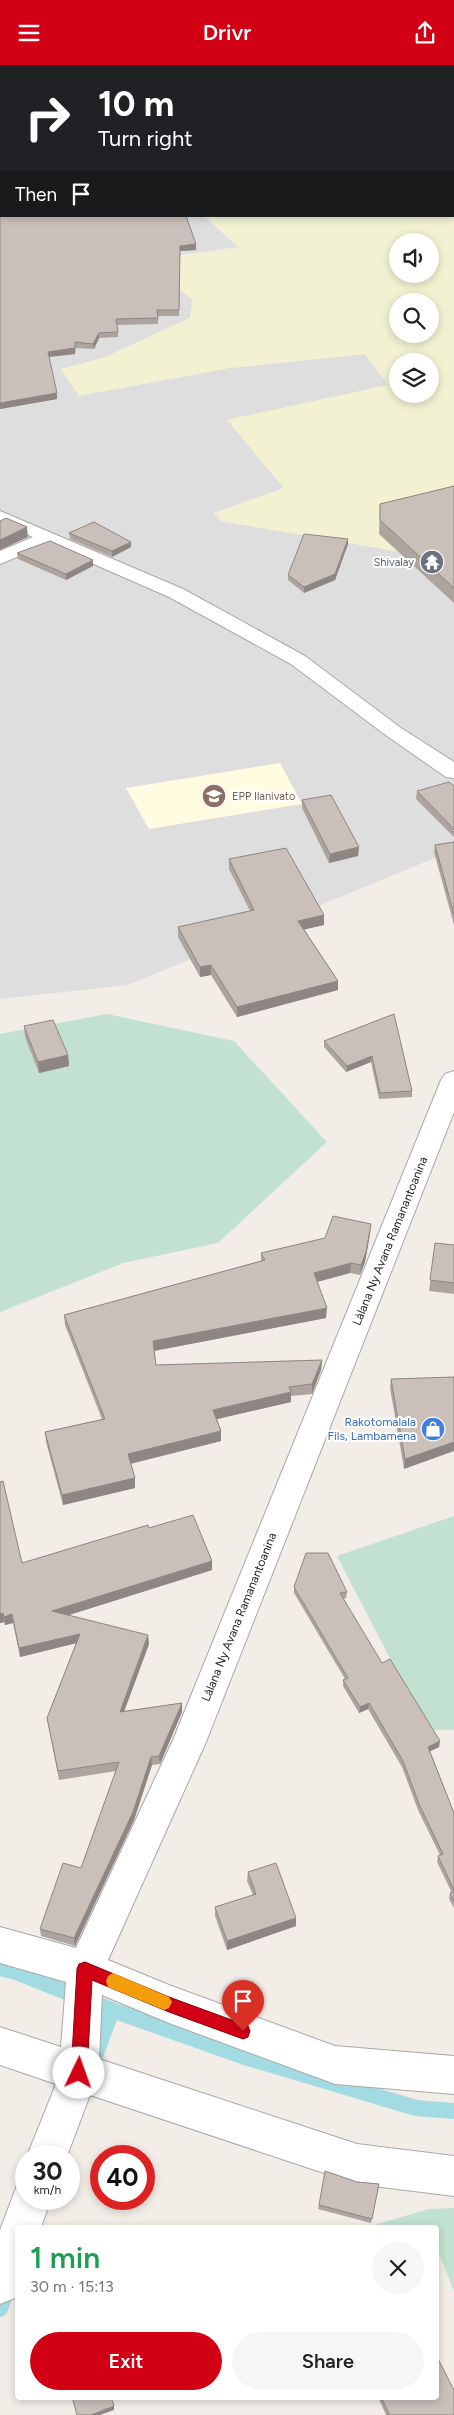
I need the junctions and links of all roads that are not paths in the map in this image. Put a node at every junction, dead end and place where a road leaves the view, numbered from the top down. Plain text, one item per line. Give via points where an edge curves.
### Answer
1 (0, 516) edge
2 (48, 537) junction
3 (0, 558) edge
4 (454, 772) edge
5 (454, 1080) edge
6 (0, 1945) edge
7 (85, 1969) junction
8 (0, 2046) edge
9 (79, 2073) junction
10 (454, 2075) edge
11 (51, 2145) edge
12 (454, 2176) edge
13 (27, 2210) edge
14 (22, 2225) edge
15 (15, 2244) edge
16 (0, 2283) edge

1 - 2 street
2 - 3 street
2 - 4 street via 176,593 298,660
5 - 7 street, Làlana Ny Avana Ramanantoanina via 189,1741
6 - 7 street
7 - 9 street, Làlana Ny Avana Ramanantoanina
7 - 10 street via 169,2004 335,2065
8 - 9 street
9 - 11 street, Làlana Ny Avana Ramanantoanina
9 - 12 street via 357,2164
13 - 14 street
15 - 16 street

